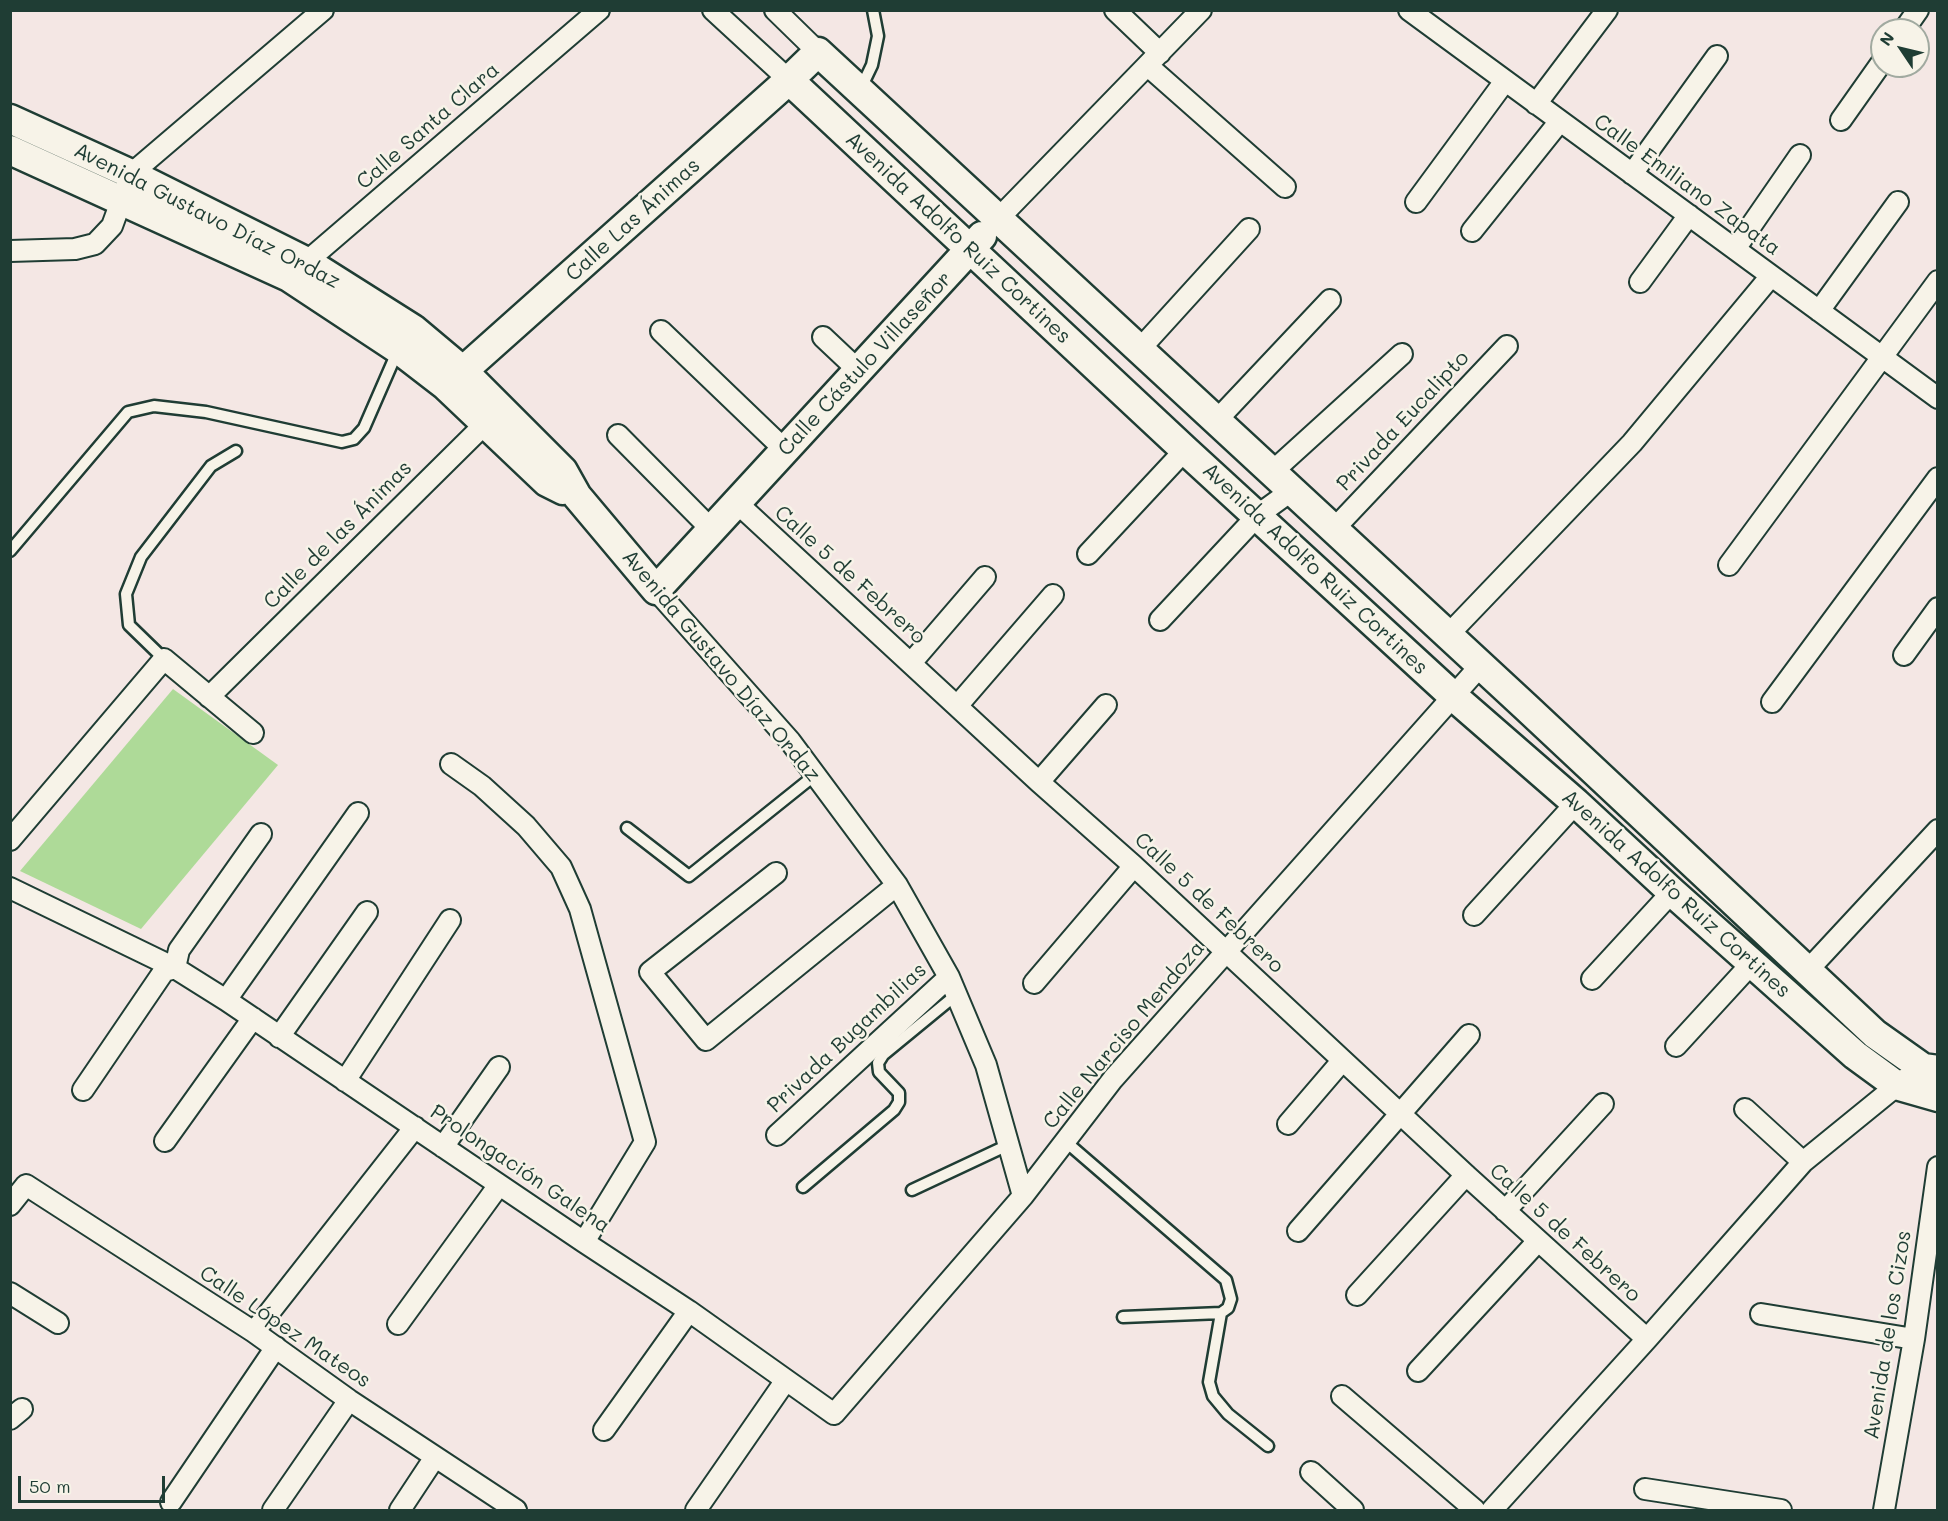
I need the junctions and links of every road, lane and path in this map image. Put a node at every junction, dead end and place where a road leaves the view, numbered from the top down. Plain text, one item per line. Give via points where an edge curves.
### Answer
1 (323, 10) edge
2 (599, 10) edge
3 (713, 10) edge
4 (775, 10) edge
5 (873, 10) edge
6 (1115, 10) edge
7 (1201, 10) edge
8 (1607, 10) edge
9 (1421, 14) edge
10 (818, 52) junction
11 (1717, 56) dead end
12 (1154, 60) junction
13 (1871, 78) edge
14 (789, 80) junction
15 (1505, 81) junction
16 (860, 91) junction
17 (1536, 104) junction
18 (10, 119) edge
19 (1841, 120) dead end
20 (1555, 127) junction
21 (10, 150) edge
22 (1800, 155) dead end
23 (1632, 174) junction
24 (126, 187) junction
25 (1285, 187) dead end
26 (1416, 202) dead end
27 (1898, 202) dead end
28 (1689, 215) junction
29 (998, 219) junction
30 (1249, 229) dead end
31 (1472, 231) dead end
32 (970, 249) junction
33 (1735, 249) junction
34 (10, 251) edge
35 (298, 269) junction
36 (1771, 276) junction
37 (1938, 281) edge
38 (1640, 282) dead end
39 (1330, 300) dead end
40 (1820, 311) junction
41 (661, 331) dead end
42 (823, 338) dead end
43 (1507, 346) dead end
44 (398, 350) junction
45 (1139, 350) junction
46 (1402, 354) dead end
47 (1883, 358) junction
48 (858, 370) junction
49 (455, 379) junction
50 (1938, 398) edge
51 (493, 415) junction
52 (1216, 421) junction
53 (618, 435) dead end
54 (785, 450) junction
55 (1185, 450) junction
56 (236, 451) dead end
57 (1938, 478) edge
58 (1282, 482) junction
59 (736, 503) junction
60 (1258, 515) junction
61 (1334, 529) junction
62 (712, 530) junction
63 (10, 551) edge
64 (1088, 554) dead end
65 (1729, 565) dead end
66 (985, 577) dead end
67 (656, 590) junction
68 (1053, 595) dead end
69 (1938, 608) edge
70 (1160, 620) dead end
71 (1448, 635) junction
72 (1904, 655) dead end
73 (164, 660) junction
74 (911, 663) junction
75 (1481, 665) junction
76 (1453, 696) junction
77 (209, 697) junction
78 (1772, 702) dead end
79 (958, 705) junction
80 (1106, 705) dead end
81 (254, 733) dead end
82 (1557, 735) junction
83 (1530, 763) junction
84 (451, 764) dead end
85 (815, 775) junction
86 (1039, 782) junction
87 (1576, 803) junction
88 (357, 813) dead end
89 (627, 828) dead end
90 (1938, 830) edge
91 (261, 834) dead end
92 (10, 840) edge
93 (1134, 866) junction
94 (776, 873) dead end
95 (897, 885) junction
96 (10, 888) edge
97 (1672, 892) junction
98 (367, 912) dead end
99 (1474, 915) dead end
100 (450, 920) dead end
101 (1226, 952) junction
102 (1753, 962) junction
103 (175, 968) junction
104 (1808, 970) junction
105 (1592, 979) dead end
106 (1034, 983) dead end
107 (952, 986) junction
108 (226, 1000) junction
109 (254, 1018) junction
110 (1875, 1034) junction
111 (1469, 1035) dead end
112 (279, 1037) junction
113 (1676, 1046) dead end
114 (1855, 1054) junction
115 (1342, 1061) junction
116 (500, 1067) dead end
117 (1930, 1069) edge
118 (345, 1081) junction
119 (1896, 1084) junction
120 (83, 1090) dead end
121 (1938, 1097) edge
122 (1603, 1104) dead end
123 (1745, 1109) dead end
124 (1401, 1114) junction
125 (1288, 1124) dead end
126 (415, 1127) junction
127 (777, 1135) dead end
128 (165, 1141) dead end
129 (1065, 1141) junction
130 (1008, 1145) junction
131 (443, 1147) junction
132 (1803, 1162) junction
133 (1938, 1167) edge
134 (1466, 1175) junction
135 (499, 1185) junction
136 (803, 1187) dead end
137 (912, 1190) dead end
138 (1023, 1196) junction
139 (10, 1205) edge
140 (1505, 1211) junction
141 (1298, 1231) dead end
142 (1538, 1241) junction
143 (584, 1242) junction
144 (10, 1293) edge
145 (1357, 1295) dead end
146 (689, 1311) junction
147 (1221, 1313) junction
148 (1761, 1314) dead end
149 (1123, 1317) dead end
150 (58, 1323) dead end
151 (398, 1323) dead end
152 (254, 1332) junction
153 (1647, 1339) junction
154 (1914, 1339) junction
155 (276, 1347) junction
156 (1418, 1371) dead end
157 (786, 1380) junction
158 (1342, 1396) dead end
159 (349, 1400) junction
160 (834, 1414) joint
161 (604, 1430) dead end
162 (1268, 1446) dead end
163 (435, 1457) junction
164 (1311, 1472) dead end
165 (1646, 1489) dead end
166 (171, 1502) dead end
167 (512, 1509) edge
168 (273, 1510) edge
169 (400, 1510) edge
170 (696, 1510) edge
171 (1353, 1510) edge
172 (1475, 1510) edge
173 (1492, 1510) edge
174 (1781, 1510) edge
175 (1884, 1510) edge

1 - 24 street
2 - 35 street, Calle Santa Clara
3 - 14 street, Avenida Adolfo Ruiz Cortines
4 - 10 street, Avenida Adolfo Ruiz Cortines
5 - 16 lane via 878,36 872,64
6 - 12 street
7 - 12 street, Calle Cástulo Villaseñor
8 - 17 street
9 - 15 street, Calle Emiliano Zapata
10 - 14 street, Calle Las Ánimas
10 - 16 street, Avenida Adolfo Ruiz Cortines
11 - 23 street
12 - 25 street
12 - 29 street, Calle Cástulo Villaseñor
13 - 19 street
14 - 32 street, Avenida Adolfo Ruiz Cortines
14 - 49 street, Calle Las Ánimas
15 - 17 street, Calle Emiliano Zapata
15 - 26 street
16 - 29 street, Avenida Adolfo Ruiz Cortines
17 - 20 street, Calle Emiliano Zapata
18 - 24 street, Avenida Gustavo Díaz Ordaz
20 - 23 street, Calle Emiliano Zapata
20 - 31 street
21 - 24 street, Avenida Gustavo Díaz Ordaz
22 - 33 street
23 - 28 street, Calle Emiliano Zapata
24 - 34 street via 112,226 95,244 75,249
24 - 35 street, Avenida Gustavo Díaz Ordaz
27 - 40 street
28 - 33 street, Calle Emiliano Zapata
28 - 38 street
29 - 32 street, Calle Cástulo Villaseñor
29 - 45 street, Avenida Adolfo Ruiz Cortines
30 - 45 street
32 - 48 street, Calle Cástulo Villaseñor
32 - 55 street, Avenida Adolfo Ruiz Cortines
33 - 36 street, Calle Emiliano Zapata
35 - 44 street, Avenida Gustavo Díaz Ordaz
35 - 49 street, Avenida Gustavo Díaz Ordaz via 413,329
36 - 40 street, Calle Emiliano Zapata
36 - 71 street via 1632,443
37 - 47 street
39 - 52 street
40 - 47 street, Calle Emiliano Zapata
41 - 54 street
42 - 48 street
43 - 61 street, Privada Eucalipto
44 - 49 street, Avenida Gustavo Díaz Ordaz
44 - 63 lane via 364,428 354,438 342,442 206,412 154,406 128,412
45 - 52 street, Avenida Adolfo Ruiz Cortines
46 - 58 street
47 - 50 street, Calle Emiliano Zapata
47 - 65 street
48 - 54 street, Calle Cástulo Villaseñor
49 - 51 street, Avenida Gustavo Díaz Ordaz
51 - 67 street, Avenida Gustavo Díaz Ordaz via 547,482 576,496
51 - 77 street, Calle de las Ánimas
52 - 58 street, Avenida Adolfo Ruiz Cortines
53 - 62 street
54 - 59 street, Calle Cástulo Villaseñor
55 - 60 street, Avenida Adolfo Ruiz Cortines
55 - 64 street
56 - 73 lane via 211,466 141,557 126,594 129,625
57 - 78 street
58 - 60 street
58 - 61 street, Avenida Adolfo Ruiz Cortines
59 - 62 street, Calle Cástulo Villaseñor
59 - 74 street, Calle 5 de Febrero
60 - 70 street
60 - 76 street, Avenida Adolfo Ruiz Cortines
61 - 71 street, Avenida Adolfo Ruiz Cortines
62 - 67 street, Calle Cástulo Villaseñor
66 - 74 street
67 - 85 street, Avenida Gustavo Díaz Ordaz via 790,741
68 - 79 street
69 - 72 street
71 - 75 street, Avenida Adolfo Ruiz Cortines
73 - 77 street
73 - 92 street
74 - 79 street, Calle 5 de Febrero
75 - 76 street, Calle Narciso Mendoza
75 - 82 street, Avenida Adolfo Ruiz Cortines
76 - 83 street, Avenida Adolfo Ruiz Cortines
76 - 101 street, Calle Narciso Mendoza
77 - 81 street
79 - 86 street, Calle 5 de Febrero
80 - 86 street
82 - 83 street
82 - 104 street, Avenida Adolfo Ruiz Cortines
83 - 87 street, Avenida Adolfo Ruiz Cortines
84 - 143 street via 526,826 561,867 580,909 645,1142
85 - 89 lane via 689,876
85 - 95 street, Avenida Gustavo Díaz Ordaz
86 - 93 street, Calle 5 de Febrero
87 - 97 street, Avenida Adolfo Ruiz Cortines
87 - 99 street
88 - 108 street
90 - 104 street
91 - 103 street via 179,950
93 - 101 street, Calle 5 de Febrero
93 - 106 street
94 - 95 street via 650,972 706,1040
95 - 107 street, Avenida Gustavo Díaz Ordaz
96 - 103 street, Prolongación Galena
97 - 102 street, Avenida Adolfo Ruiz Cortines
97 - 105 street
98 - 112 street
100 - 118 street
101 - 115 street, Calle 5 de Febrero
101 - 129 street, Calle Narciso Mendoza via 1113,1078
102 - 113 street
102 - 114 street, Avenida Adolfo Ruiz Cortines
103 - 108 street, Prolongación Galena
103 - 120 street via 164,971
104 - 110 street, Avenida Adolfo Ruiz Cortines
107 - 127 street, Privada Bugambilias
107 - 130 street, Avenida Gustavo Díaz Ordaz via 986,1065
107 - 136 lane via 878,1063 879,1072 898,1093 899,1102 894,1110
108 - 109 street, Prolongación Galena
109 - 112 street, Prolongación Galena
109 - 128 street
110 - 114 street
110 - 117 street, Avenida Adolfo Ruiz Cortines
111 - 124 street
112 - 118 street, Prolongación Galena
114 - 119 street, Avenida Adolfo Ruiz Cortines
115 - 124 street, Calle 5 de Febrero
115 - 125 street
116 - 131 street
117 - 119 street
118 - 126 street, Prolongación Galena
119 - 121 street, Avenida Adolfo Ruiz Cortines
119 - 132 street
122 - 140 street
123 - 132 street
124 - 134 street, Calle 5 de Febrero
124 - 141 street
126 - 131 street, Prolongación Galena
126 - 152 street
129 - 138 street, Calle Narciso Mendoza
129 - 147 lane via 1226,1280 1231,1299
130 - 137 lane
130 - 138 street, Avenida Gustavo Díaz Ordaz
131 - 135 street, Prolongación Galena
132 - 153 street
133 - 154 street, Avenida de los Cizos
134 - 140 street, Calle 5 de Febrero
134 - 145 street
135 - 143 street, Prolongación Galena
135 - 151 street
138 - 160 street, Calle Narciso Mendoza
139 - 152 street, Calle López Mateos via 26,1185
140 - 142 street, Calle 5 de Febrero
142 - 153 street, Calle 5 de Febrero
142 - 156 street
143 - 146 street, Prolongación Galena
144 - 150 street
146 - 157 street, Prolongación Galena
146 - 161 street
147 - 149 lane
147 - 162 lane via 1209,1382 1213,1396 1228,1414
148 - 154 street
152 - 155 street, Calle López Mateos
153 - 173 street
154 - 175 street, Avenida de los Cizos
155 - 159 street, Calle López Mateos
155 - 166 street
157 - 160 street, Prolongación Galena
157 - 170 street
158 - 172 street
159 - 163 street, Calle López Mateos
159 - 168 street
163 - 167 street, Calle López Mateos
163 - 169 street
164 - 171 street
165 - 174 street

